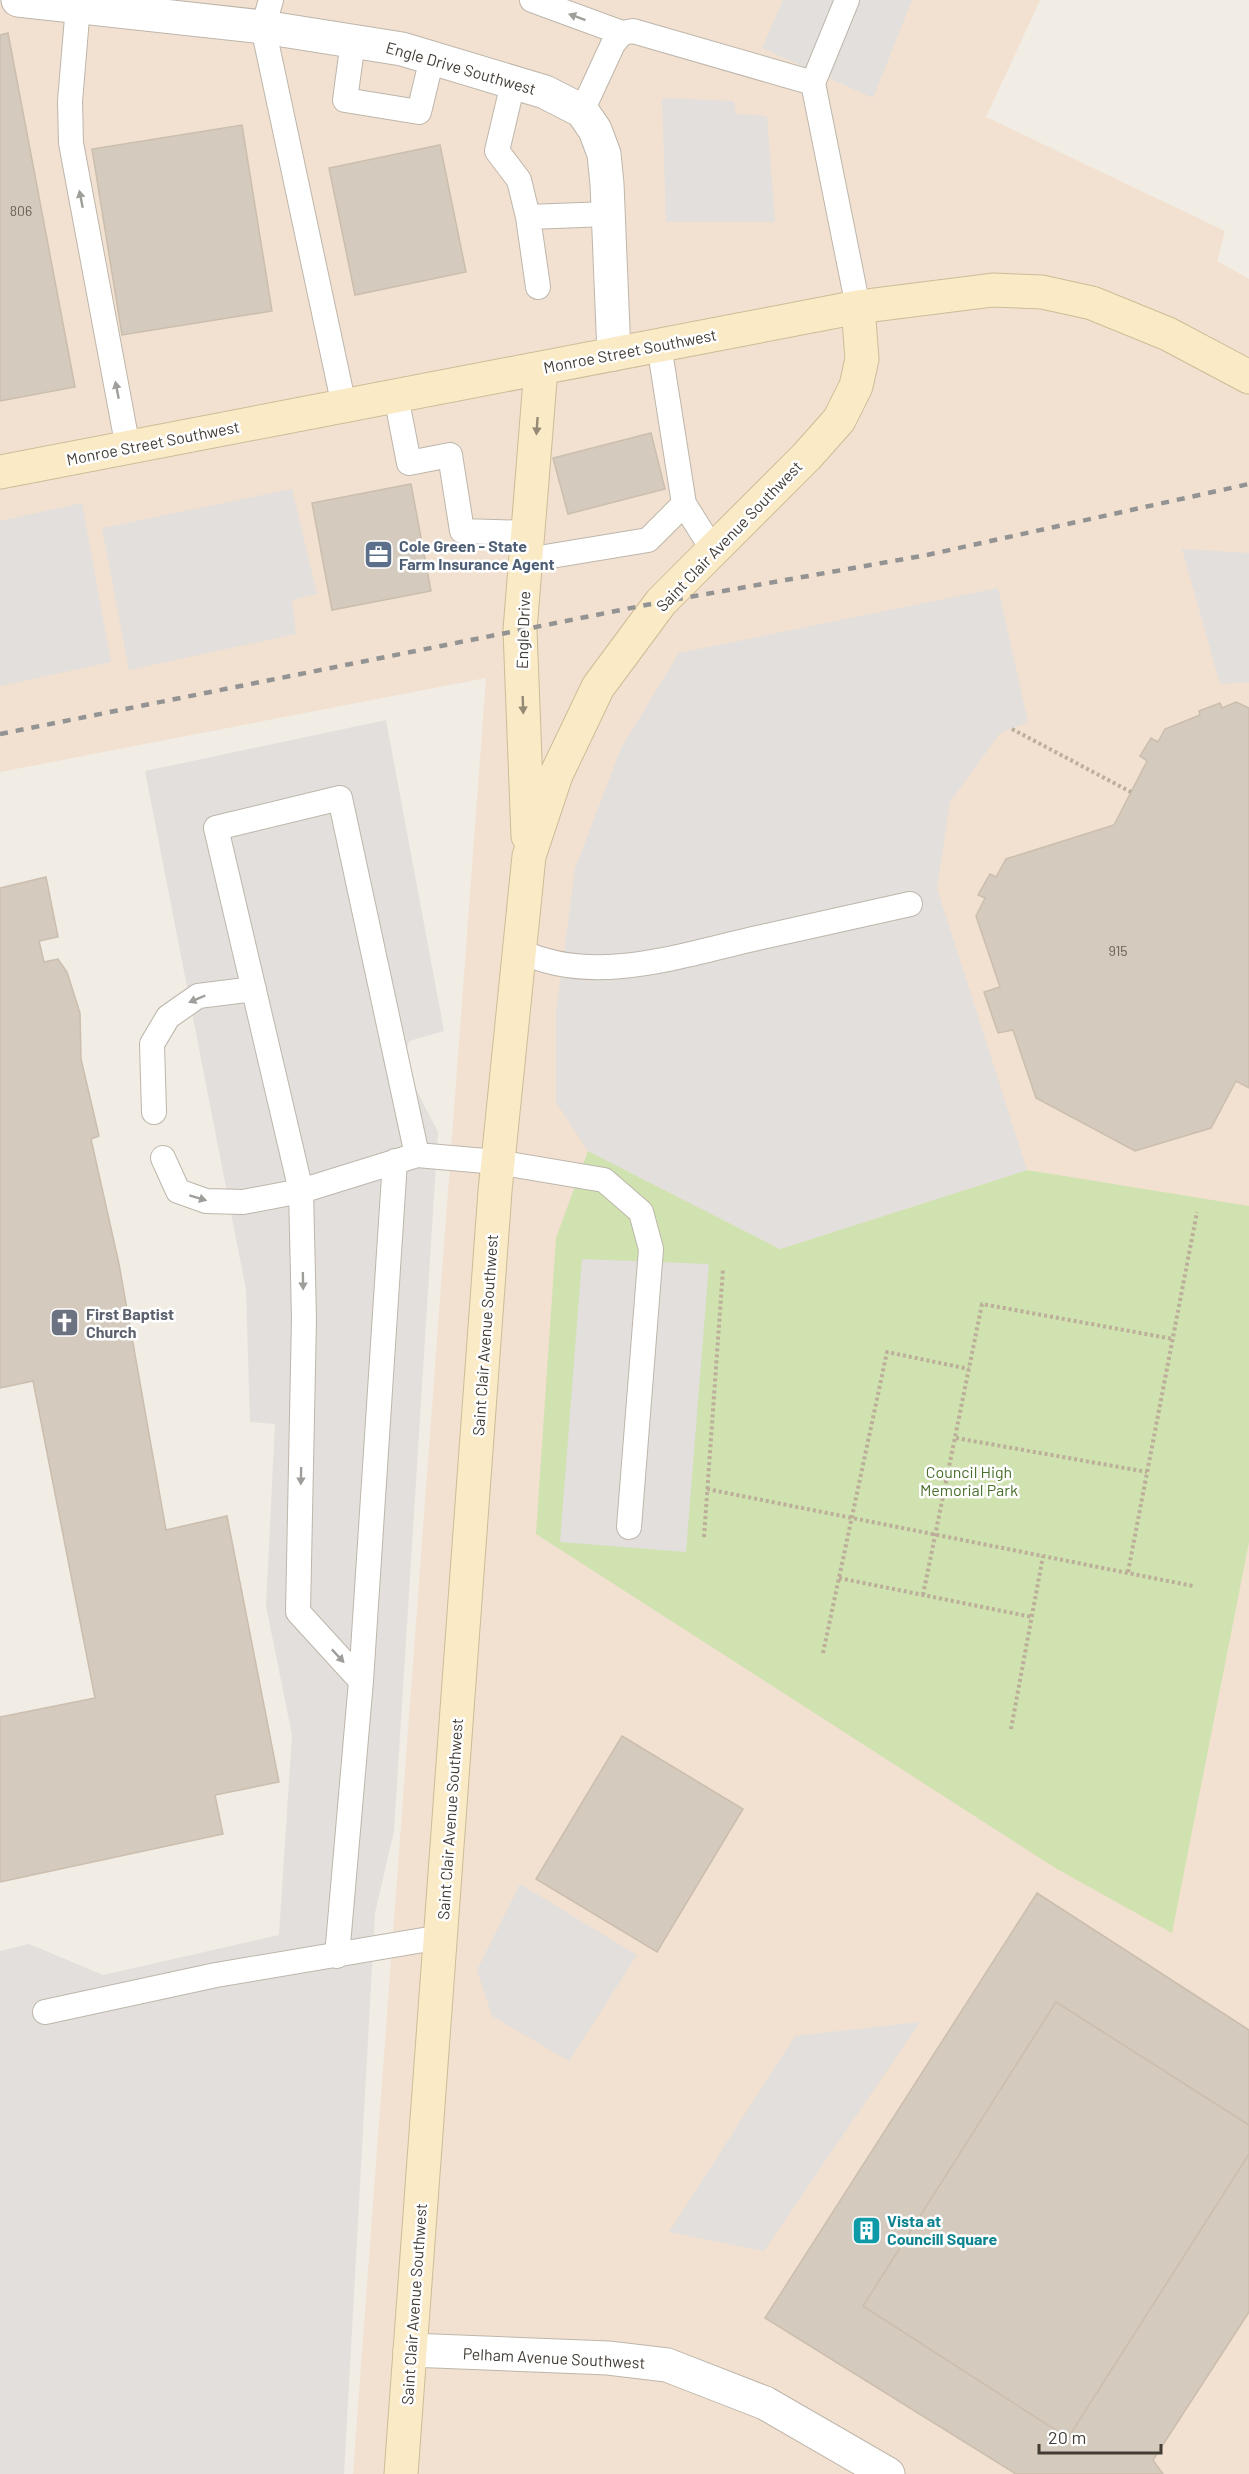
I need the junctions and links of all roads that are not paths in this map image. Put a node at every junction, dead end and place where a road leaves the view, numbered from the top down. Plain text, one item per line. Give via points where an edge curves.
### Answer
1 (18, 0) edge
2 (531, 0) edge
3 (847, 0) edge
4 (93, 5) edge
5 (267, 13) edge
6 (622, 33) junction
7 (353, 41) junction
8 (432, 58) junction
9 (513, 83) junction
10 (813, 83) junction
11 (582, 111) junction
12 (608, 214) junction
13 (528, 217) junction
14 (538, 287) dead end
15 (858, 307) junction
16 (659, 345) junction
17 (614, 354) junction
18 (542, 368) junction
19 (1249, 376) edge
20 (396, 396) junction
21 (344, 406) junction
22 (128, 448) junction
23 (0, 472) edge
24 (684, 504) junction
25 (528, 547) junction
26 (713, 550) junction
27 (529, 856) junction
28 (910, 904) dead end
29 (520, 951) junction
30 (254, 988) junction
31 (154, 1112) dead end
32 (163, 1158) dead end
33 (406, 1158) junction
34 (497, 1162) junction
35 (302, 1191) junction
36 (629, 1527) dead end
37 (361, 1681) junction
38 (441, 1937) junction
39 (336, 1956) junction
40 (45, 2012) dead end
41 (410, 2350) junction
42 (401, 2474) edge
43 (888, 2474) edge

1 - 4 street, Engle Drive Southwest
6 -> 2 lane
3 - 10 lane
4 - 5 street, Engle Drive Southwest
22 -> 4 lane via 71,143 70,101
5 - 7 street, Engle Drive Southwest
5 - 21 lane
6 - 10 lane via 633,31
6 - 11 lane
7 - 8 street, Engle Drive Southwest
7 - 8 lane via 345,100 420,112
8 - 9 street, Engle Drive Southwest
9 - 11 street, Engle Drive Southwest via 545,92
9 - 13 lane via 497,151 519,180
10 - 15 lane
11 - 12 street via 604,154
12 - 13 lane
12 - 17 street
13 - 14 lane
15 - 16 street, Monroe Street Southwest
15 - 19 street, Monroe Street Southwest via 993,290 1042,292 1103,308 1167,334
15 - 26 street, Saint Clair Avenue Southwest via 862,359 856,386 838,420
16 - 17 street, Monroe Street Southwest
16 - 24 lane
17 - 18 street, Monroe Street Southwest
18 - 20 street, Monroe Street Southwest
18 -> 25 street, Engle Drive
20 - 21 street, Monroe Street Southwest
20 - 25 lane via 409,463 450,455 462,531
21 - 22 street, Monroe Street Southwest
22 - 23 street, Monroe Street Southwest
24 - 25 lane via 648,540
24 - 26 lane
25 -> 27 street, Engle Drive via 520,630
26 - 27 street, Saint Clair Avenue Southwest via 661,602 598,687 556,775
27 - 29 street, Saint Clair Avenue Southwest
28 - 29 lane via 635,966 567,965
29 - 34 street, Saint Clair Avenue Southwest
30 -> 31 lane via 198,996 168,1017 152,1044
30 - 33 lane via 216,828 340,798
30 - 35 lane
32 -> 35 lane via 178,1191 206,1201 243,1202
33 - 34 lane
33 - 35 lane
33 - 37 lane
34 - 36 lane via 604,1180 640,1212 651,1249
34 - 38 street, Saint Clair Avenue Southwest
35 -> 37 lane via 304,1318 298,1612
37 - 39 lane
38 - 39 lane
38 - 41 street, Saint Clair Avenue Southwest
39 - 40 lane via 216,1975
41 - 42 street, Saint Clair Avenue Southwest
41 - 43 street, Pelham Avenue Southwest via 608,2358 667,2365 765,2403

